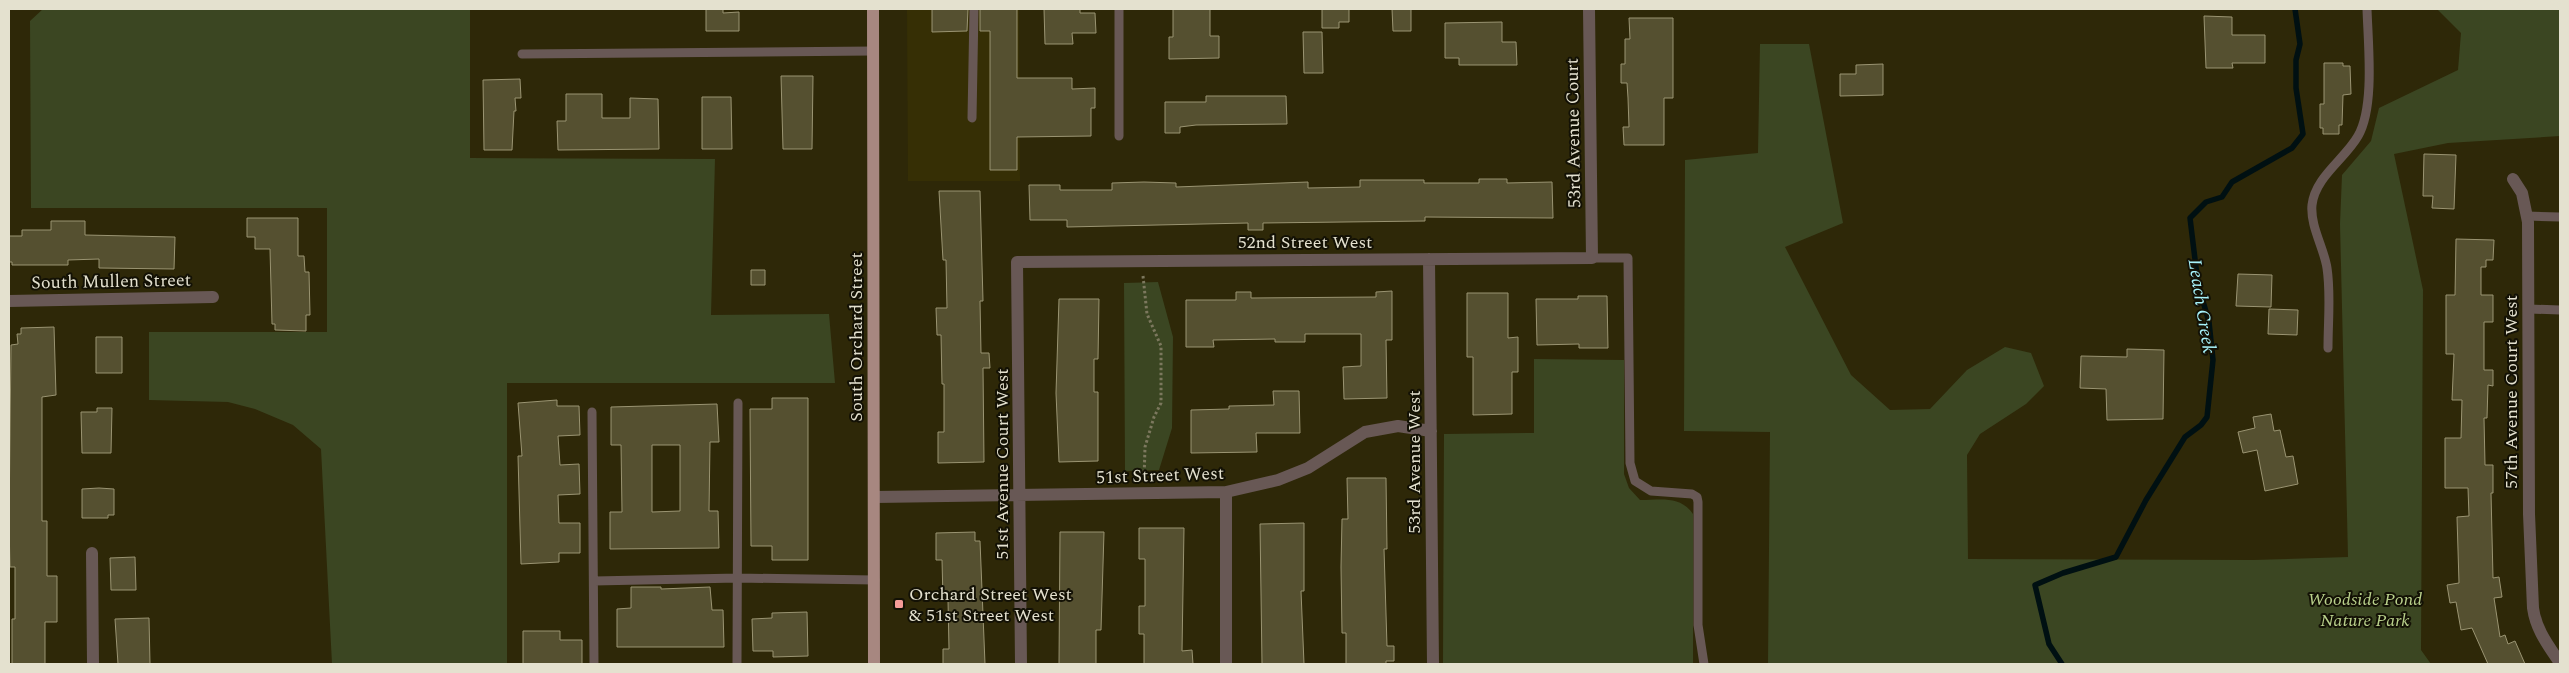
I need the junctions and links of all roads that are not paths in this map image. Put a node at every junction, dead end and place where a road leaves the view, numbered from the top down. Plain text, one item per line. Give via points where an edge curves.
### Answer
1 (873, 9) edge
2 (974, 9) edge
3 (1119, 9) edge
4 (1589, 9) edge
5 (2368, 9) edge
6 (873, 51) junction
7 (522, 54) dead end
8 (972, 118) dead end
9 (1119, 136) dead end
10 (2513, 179) dead end
11 (2527, 216) junction
12 (2560, 217) edge
13 (1592, 258) junction
14 (1430, 259) junction
15 (1018, 262) joint
16 (213, 297) dead end
17 (9, 300) edge
18 (2529, 310) junction
19 (2560, 310) edge
20 (2328, 348) dead end
21 (738, 403) dead end
22 (592, 412) dead end
23 (1431, 431) junction
24 (1226, 492) junction
25 (1020, 495) junction
26 (875, 498) junction
27 (92, 553) dead end
28 (738, 578) junction
29 (875, 580) junction
30 (594, 581) junction
31 (2560, 663) edge
32 (94, 664) edge
33 (594, 664) edge
34 (737, 664) edge
35 (874, 664) edge
36 (1021, 664) edge
37 (1226, 664) edge
38 (1433, 664) edge
39 (1704, 664) edge

1 - 6 main road, South Orchard Street
2 - 8 lane
3 - 9 lane
4 - 13 street, 53rd Avenue Court
5 - 20 lane via 2369,85 2364,119 2359,135 2330,170 2312,205 2329,281
6 - 7 lane
6 - 26 main road, South Orchard Street
10 - 11 street, 57th Avenue Court West via 2522,194
11 - 12 lane
11 - 18 street, 57th Avenue Court West
13 - 14 street, 52nd Street West
13 - 39 lane via 1628,258 1630,463 1635,481 1651,491 1697,497 1698,625
14 - 15 street, 52nd Street West
14 - 23 street, 53rd Avenue West
15 - 25 street, 51st Avenue Court West
16 - 17 street, South Mullen Street
18 - 19 lane
18 - 31 street, 57th Avenue Court West via 2529,514 2533,608 2540,633
21 - 28 lane
22 - 30 lane
23 - 24 street, 51st Street West via 1398,426 1365,432 1308,468 1278,480
23 - 38 street, 53rd Avenue West
24 - 25 street, 51st Street West
24 - 37 street
25 - 26 street, 51st Street West
25 - 36 street, 51st Avenue Court West
26 - 29 main road, South Orchard Street
27 - 32 street
28 - 29 lane
28 - 30 lane
28 - 34 lane
29 - 35 main road, South Orchard Street
30 - 33 lane

